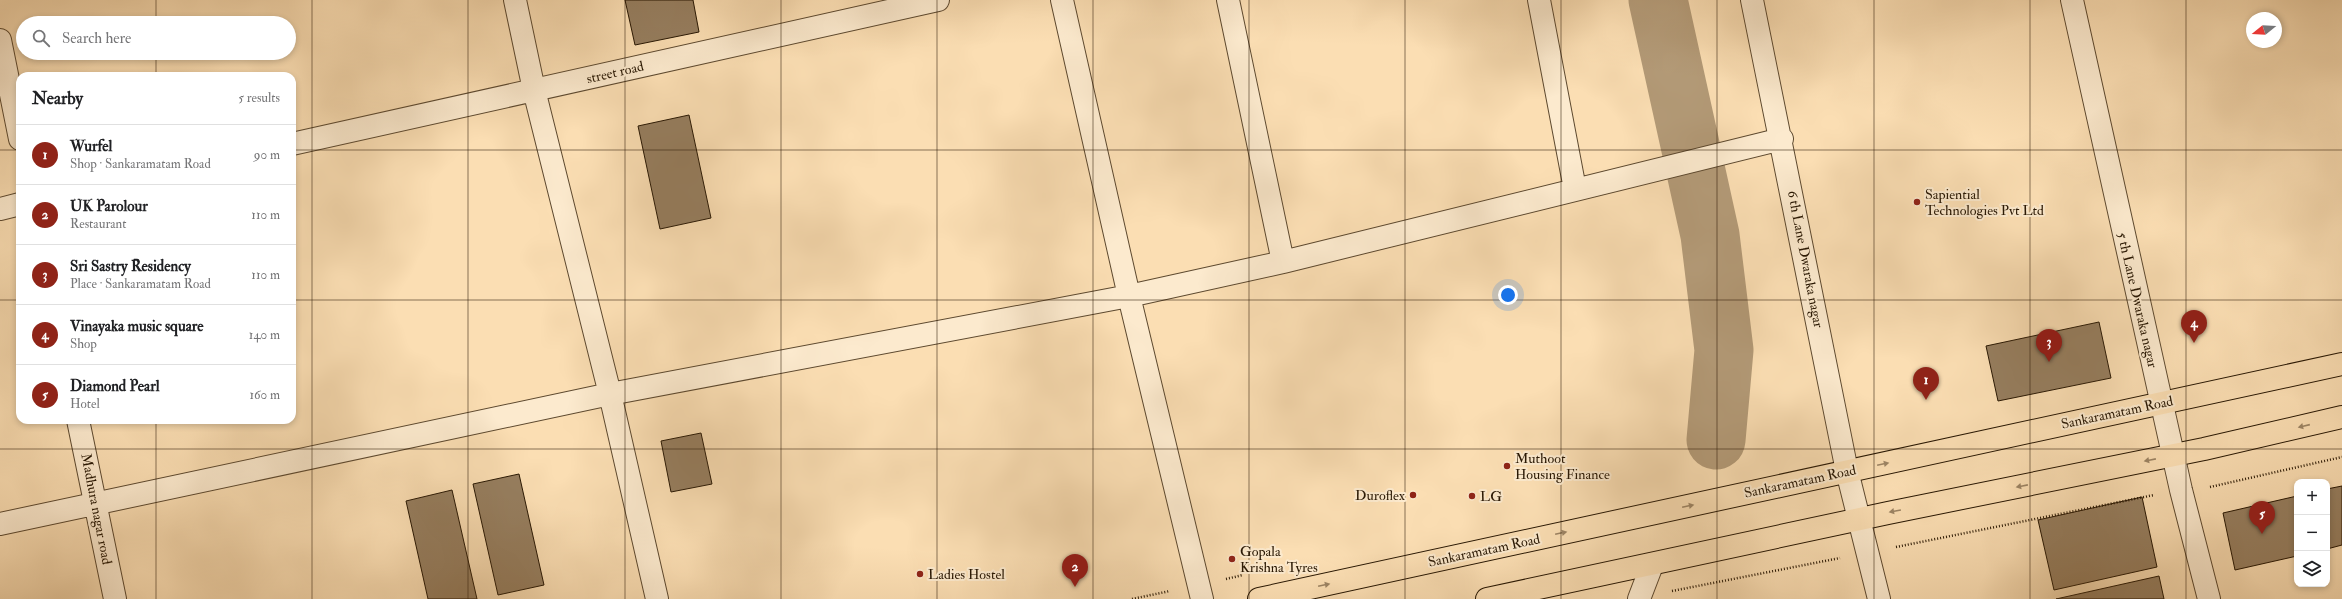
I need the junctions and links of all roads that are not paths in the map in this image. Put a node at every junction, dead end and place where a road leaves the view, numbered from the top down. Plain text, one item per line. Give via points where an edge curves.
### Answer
1 (515, 0) edge
2 (938, 0) edge
3 (1062, 0) edge
4 (1228, 0) edge
5 (1539, 0) edge
6 (1752, 0) edge
7 (2072, 0) edge
8 (0, 40) edge
9 (534, 90) junction
10 (16, 119) edge
11 (1782, 139) junction
12 (296, 143) edge
13 (1575, 189) junction
14 (16, 205) edge
15 (0, 209) edge
16 (1283, 262) junction
17 (1129, 296) junction
18 (2342, 364) edge
19 (610, 394) junction
20 (2161, 402) junction
21 (2342, 417) edge
22 (79, 424) edge
23 (2173, 455) junction
24 (1847, 471) junction
25 (96, 504) junction
26 (1859, 519) junction
27 (0, 524) edge
28 (1652, 565) junction
29 (1639, 598) edge
30 (115, 599) edge
31 (657, 599) edge
32 (1202, 599) edge
33 (1259, 599) edge
34 (1487, 599) edge
35 (1879, 599) edge
36 (2209, 599) edge

1 - 9 street
2 - 9 street, street road
3 - 17 street
4 - 16 street
5 - 13 street
6 - 11 street, 6 th Lane Dwaraka nagar
7 - 20 street, 5 th Lane Dwaraka nagar
8 - 10 street
9 - 12 street, street road
9 - 19 street
11 - 13 street
11 - 24 street, 6 th Lane Dwaraka nagar
13 - 16 street
14 - 15 street
16 - 17 street
17 - 19 street
17 - 32 street
18 - 20 main road, Sankaramatam Road
19 - 25 street
19 - 31 street
20 - 23 street, 5 th Lane Dwaraka nagar
24 -> 20 main road, Sankaramatam Road
21 -> 23 main road
22 - 25 street, Madhura nagar road
23 -> 26 main road
23 - 36 street, 5 th Lane Dwaraka nagar
24 - 26 street, 6 th Lane Dwaraka nagar
33 -> 24 main road, Sankaramatam Road
25 - 27 street
25 - 30 street, Madhura nagar road
26 - 28 main road
26 - 35 street, 6 th Lane Dwaraka nagar
28 - 29 street
28 - 34 main road

